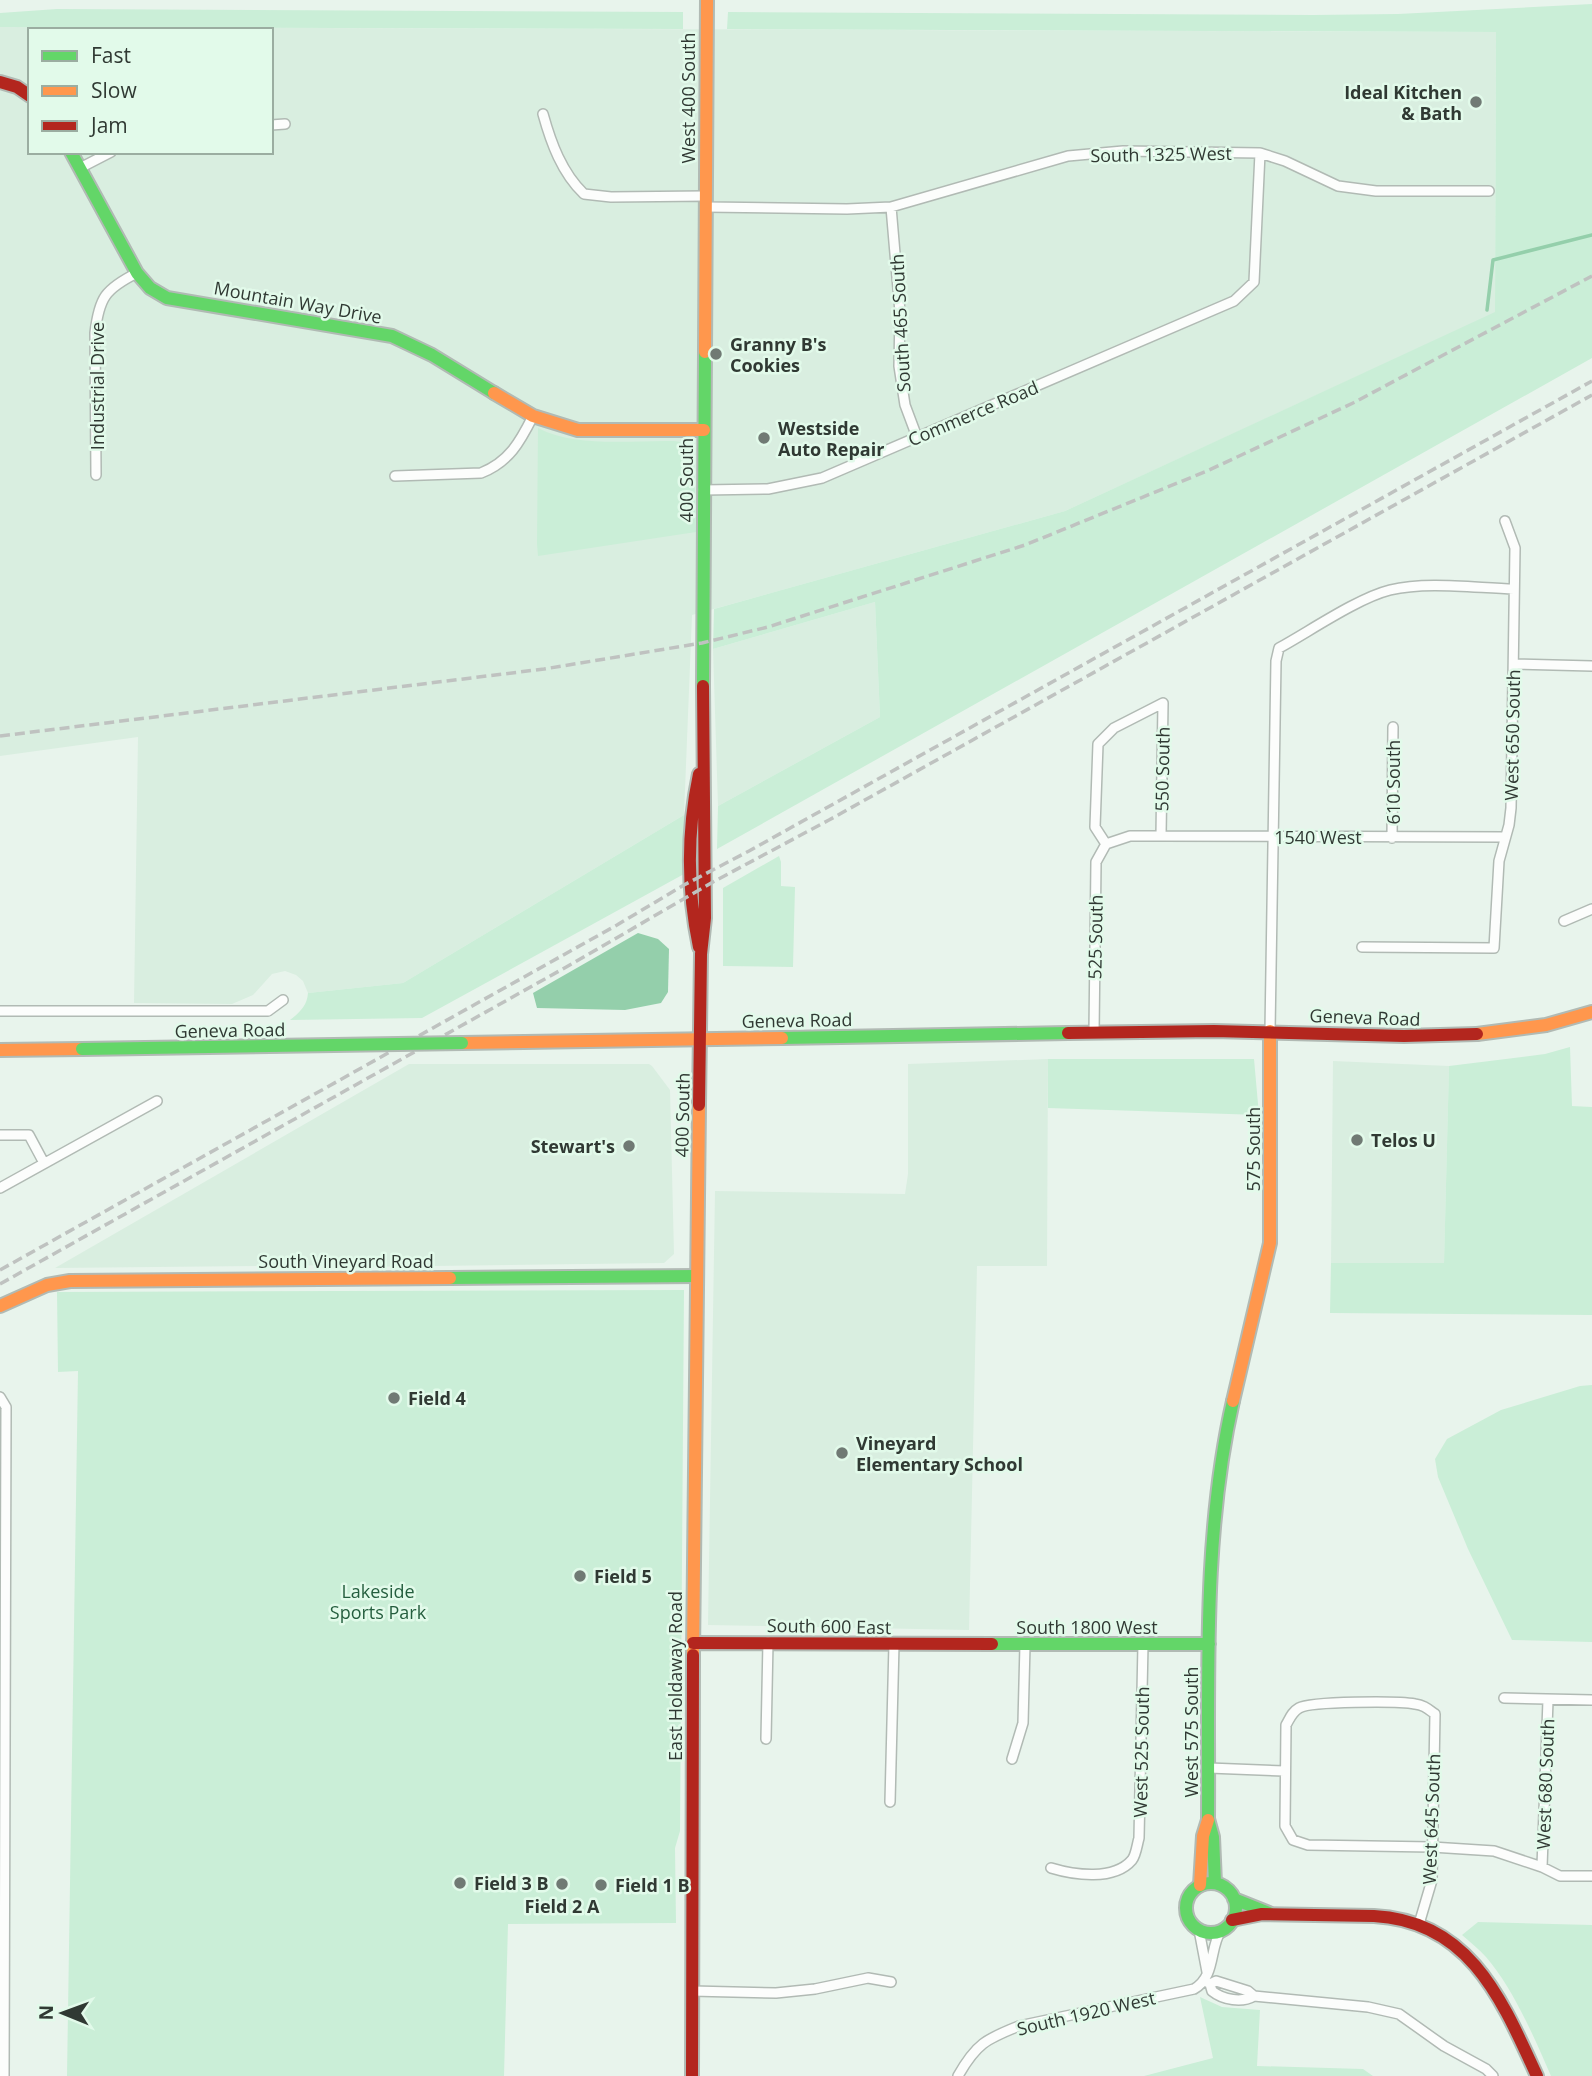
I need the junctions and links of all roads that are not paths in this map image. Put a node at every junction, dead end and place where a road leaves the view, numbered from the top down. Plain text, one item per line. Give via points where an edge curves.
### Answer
1 (707, 0) edge
2 (0, 82) edge
3 (28, 95) edge
4 (543, 114) dead end
5 (285, 124) dead end
6 (273, 125) edge
7 (1260, 153) junction
8 (72, 154) edge
9 (107, 154) edge
10 (80, 168) junction
11 (1489, 191) dead end
12 (706, 201) junction
13 (891, 207) junction
14 (137, 273) junction
15 (533, 416) junction
16 (704, 429) junction
17 (917, 436) junction
18 (96, 475) dead end
19 (395, 476) dead end
20 (703, 490) junction
21 (1505, 522) dead end
22 (1514, 589) junction
23 (1514, 664) junction
24 (1592, 666) edge
25 (1393, 727) dead end
26 (1161, 836) junction
27 (1274, 837) junction
28 (1505, 837) junction
29 (1392, 838) junction
30 (1106, 844) junction
31 (1592, 909) edge
32 (1564, 921) dead end
33 (1362, 947) dead end
34 (283, 1000) dead end
35 (0, 1011) edge
36 (1592, 1012) edge
37 (1270, 1031) junction
38 (1094, 1033) junction
39 (700, 1040) junction
40 (0, 1050) edge
41 (158, 1101) dead end
42 (0, 1135) edge
43 (44, 1163) junction
44 (0, 1188) edge
45 (698, 1276) junction
46 (0, 1306) edge
47 (0, 1396) edge
48 (768, 1642) junction
49 (693, 1643) junction
50 (894, 1644) junction
51 (1143, 1644) junction
52 (1209, 1644) junction
53 (964, 1645) joint
54 (1025, 1645) junction
55 (1504, 1698) dead end
56 (1548, 1700) junction
57 (1592, 1700) edge
58 (766, 1739) dead end
59 (1012, 1759) dead end
60 (1209, 1768) junction
61 (1284, 1771) junction
62 (3, 1802) edge
63 (890, 1802) dead end
64 (1208, 1819) junction
65 (1432, 1847) junction
66 (1542, 1867) junction
67 (1051, 1868) dead end
68 (1592, 1876) edge
69 (1215, 1883) junction
70 (1200, 1885) junction
71 (1234, 1899) junction
72 (1270, 1913) junction
73 (1232, 1920) junction
74 (1419, 1924) junction
75 (1199, 1930) junction
76 (1221, 1930) junction
77 (1207, 1979) junction
78 (891, 1982) dead end
79 (692, 1992) junction
80 (4, 2076) edge
81 (692, 2076) edge
82 (958, 2076) edge
83 (1493, 2076) edge
84 (1537, 2076) edge

1 - 12 street, West 400 South
2 - 3 street
4 - 12 street, South 1325 West via 565,171 584,194
5 - 6 street
7 - 11 street, South 1325 West via 1338,186 1376,191
7 - 13 street, South 1325 West via 1123,150 1068,156
7 - 17 street, Commerce Road via 1254,282 1234,301
8 - 10 street, Mountain Way Drive
9 - 10 street
10 - 14 street, Mountain Way Drive
12 - 13 street, South 1325 West
12 - 16 street, 400 South
13 - 17 street, South 465 South via 900,366 905,405
14 - 15 street, Mountain Way Drive via 147,287 167,298 391,336 432,355
14 - 18 street, Industrial Drive via 106,293 97,313
15 - 16 street, Mountain Way Drive via 578,430
15 - 19 street via 506,460 494,468 481,473
16 - 20 street, 400 South
17 - 20 street, Commerce Road via 799,484
20 - 39 street, 400 South via 705,918
21 - 22 street, West 650 South via 1515,548
22 - 23 street, West 650 South
22 - 27 street, 575 South via 1409,586 1387,591 1279,648
23 - 24 street
23 - 28 street, West 650 South via 1511,807
25 - 29 street, 610 South
26 - 27 street, 1540 West
26 - 30 street, 1540 West via 1130,836
26 - 30 street, 550 South via 1163,703 1114,728 1098,744 1095,827
27 - 29 street, 1540 West
27 - 37 street, 575 South
28 - 29 street, 1540 West
28 - 33 street, West 650 South via 1499,861 1494,948
30 - 38 street, 525 South via 1096,862
31 - 32 street
34 - 35 street via 268,1011
36 - 37 street, Geneva Road via 1512,1032 1436,1037
37 - 38 street, Geneva Road
37 - 52 street, 575 South via 1270,1243 1229,1420 1215,1515
38 - 39 street, Geneva Road
39 - 40 street, Geneva Road, bridge
39 - 45 street, 400 South
41 - 43 street
42 - 43 street via 29,1135
43 - 44 street
45 - 46 street, South Vineyard Road via 70,1280
45 - 49 street, East Holdaway Road
47 - 62 street via 6,1407
48 - 49 street, South 600 East
48 - 50 street, South 600 East
48 - 58 street
49 - 79 street, East Holdaway Road
50 - 53 street, South 600 East
50 - 63 street
51 - 52 street, South 1800 West
51 - 54 street, South 1800 West
51 - 67 street, West 525 South via 1139,1838 1133,1858 1117,1870 1099,1873
52 - 60 street, West 575 South
53 - 54 street, South 1800 West
54 - 59 street via 1023,1723
55 - 56 street
56 - 57 street
56 - 66 street, West 680 South
60 - 61 street
60 - 64 street, West 575 South
61 - 65 street via 1285,1826 1293,1840 1308,1845
61 - 65 street, West 645 South via 1286,1725 1302,1706 1425,1706 1435,1714
62 - 80 street
64 - 69 street, West 575 South
64 - 70 street, West 575 South
65 - 66 street via 1494,1851
65 - 74 street, West 645 South via 1432,1880
66 - 68 street via 1560,1876
69 - 70 street
69 - 71 street
70 - 75 street via 1190,1894 1186,1911
71 - 72 street
71 - 73 street
72 - 73 street
72 - 74 street via 1392,1917
73 - 76 street
74 - 84 street via 1446,1937 1472,1959 1499,1995
75 - 76 street
75 - 77 street
76 - 77 street
77 - 82 street, South 1920 West via 1185,1992 1019,2026 971,2052
77 - 83 street via 1212,1991 1223,1997 1368,2007 1399,2014
78 - 79 street via 867,1978 776,1993
79 - 81 street, East Holdaway Road

